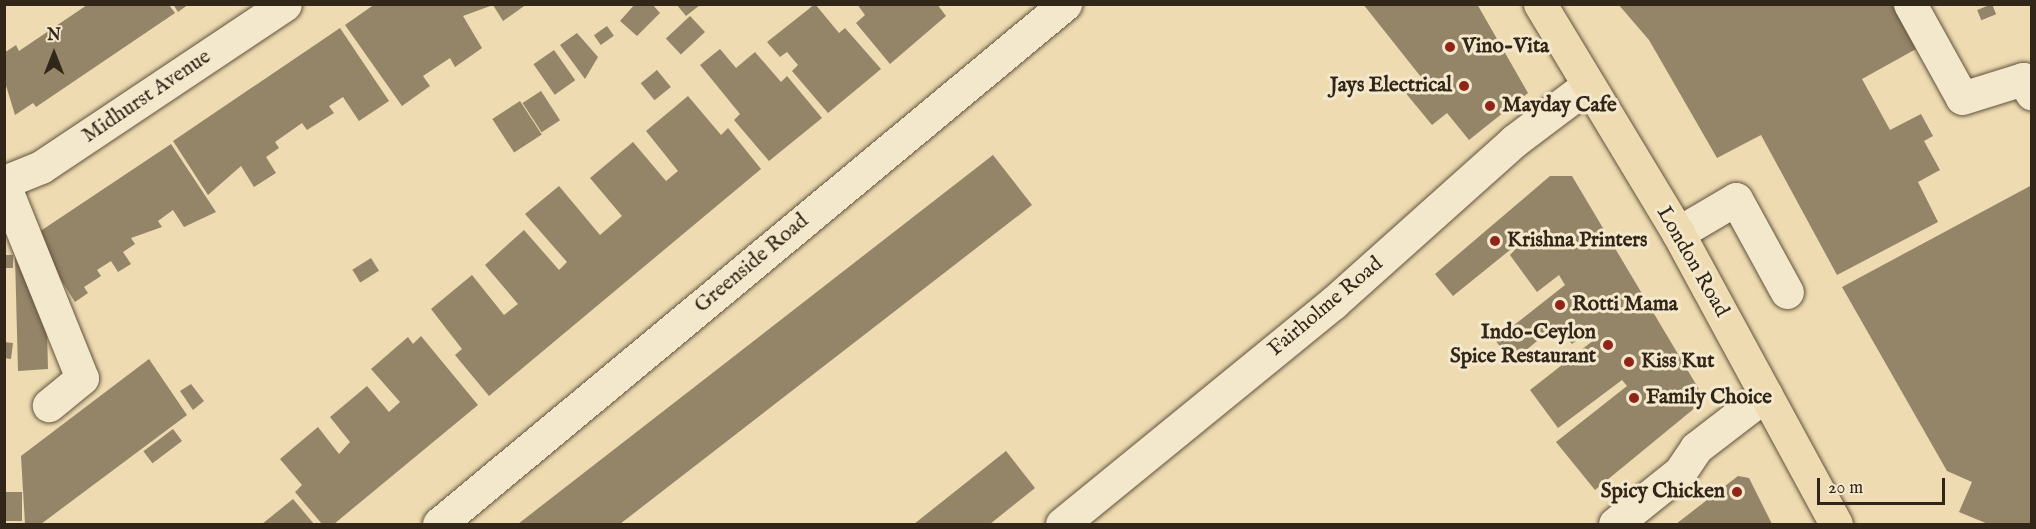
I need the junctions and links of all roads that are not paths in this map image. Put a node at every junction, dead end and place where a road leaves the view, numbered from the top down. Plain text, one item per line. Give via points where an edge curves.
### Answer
1 (285, 4) edge
2 (1065, 4) edge
3 (1540, 4) edge
4 (1910, 4) edge
5 (1587, 86) junction
6 (2031, 94) edge
7 (4, 183) edge
8 (1678, 233) junction
9 (1787, 292) dead end
10 (1766, 394) junction
11 (49, 405) dead end
12 (439, 525) edge
13 (1062, 525) edge
14 (1615, 525) edge
15 (1836, 525) edge

1 - 7 street, Midhurst Avenue via 60,155
2 - 12 street, Greenside Road
3 - 5 main road, London Road
4 - 6 street via 1962,99 2023,79
5 - 8 main road, London Road
5 - 13 street, Fairholme Road via 1470,181 1334,303
7 - 11 street via 82,378
8 - 9 street via 1736,199
8 - 10 main road, London Road
10 - 14 street via 1696,448 1680,472
10 - 15 main road, London Road

